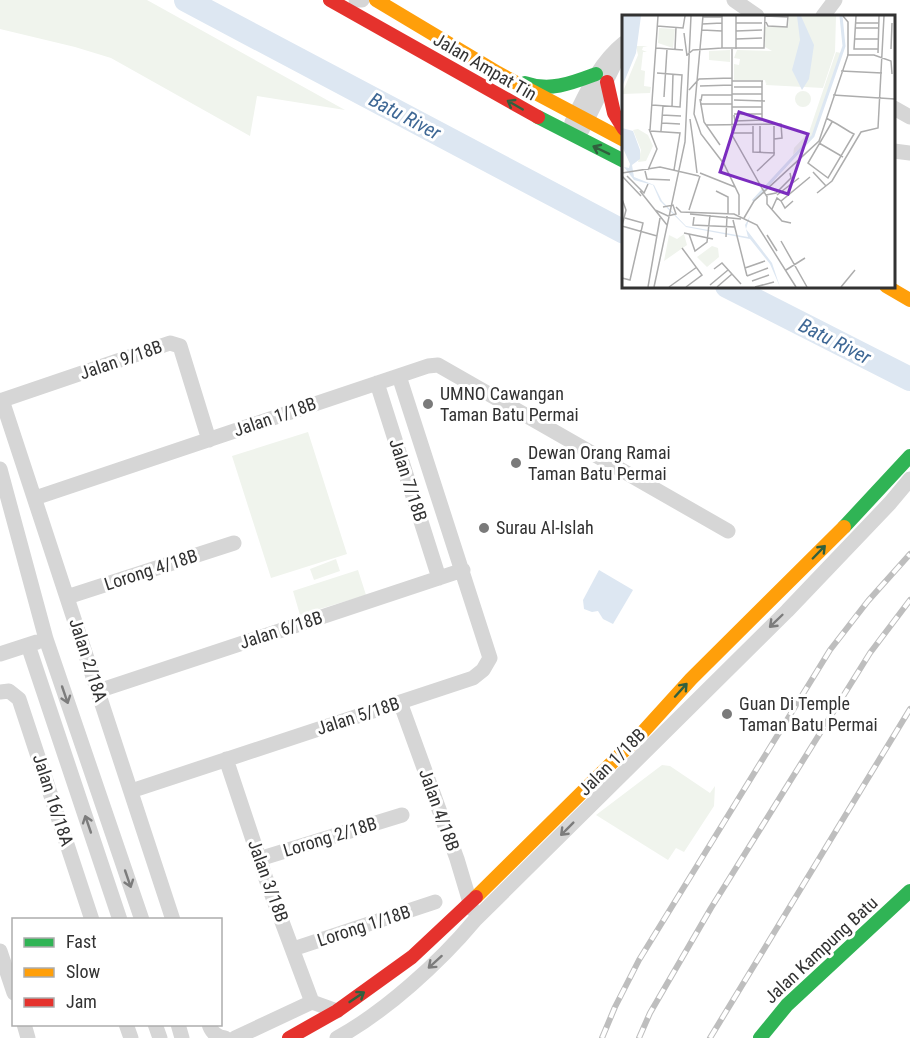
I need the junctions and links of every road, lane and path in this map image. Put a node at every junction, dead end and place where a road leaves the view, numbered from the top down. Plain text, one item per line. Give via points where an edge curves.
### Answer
1 (330, 0) edge
2 (356, 0) edge
3 (365, 0) edge
4 (376, 0) edge
5 (735, 0) edge
6 (835, 0) edge
7 (757, 15) edge
8 (824, 15) edge
9 (622, 46) edge
10 (422, 51) junction
11 (622, 56) edge
12 (470, 57) junction
13 (602, 78) junction
14 (895, 109) edge
15 (910, 117) edge
16 (581, 119) junction
17 (622, 127) edge
18 (572, 136) junction
19 (622, 139) edge
20 (895, 151) edge
21 (910, 153) edge
22 (895, 159) edge
23 (622, 160) edge
24 (910, 161) edge
25 (889, 288) edge
26 (910, 300) edge
27 (399, 376) junction
28 (377, 382) junction
29 (1, 400) edge
30 (209, 440) junction
31 (910, 456) edge
32 (0, 469) edge
33 (910, 479) edge
34 (880, 488) junction
35 (35, 498) junction
36 (894, 498) junction
37 (728, 531) dead end
38 (234, 543) dead end
39 (463, 570) junction
40 (439, 578) junction
41 (68, 597) junction
42 (46, 639) junction
43 (28, 645) junction
44 (0, 654) edge
45 (98, 691) junction
46 (1, 692) edge
47 (400, 702) junction
48 (226, 759) junction
49 (131, 791) junction
50 (402, 815) dead end
51 (259, 859) junction
52 (910, 891) edge
53 (470, 901) junction
54 (435, 902) dead end
55 (91, 918) edge
56 (119, 918) edge
57 (141, 918) edge
58 (172, 918) edge
59 (475, 920) junction
60 (293, 949) junction
61 (0, 951) edge
62 (12, 987) edge
63 (312, 1002) junction
64 (337, 1011) junction
65 (209, 1027) edge
66 (309, 1028) junction
67 (225, 1038) edge
68 (235, 1038) edge
69 (289, 1038) edge
70 (337, 1038) edge
71 (760, 1038) edge

1 - 10 street, Jalan Ampat Tin
2 - 3 street
3 - 10 street
4 - 12 street, Jalan Ampat Tin
5 - 7 street
6 - 8 street
9 - 13 street via 608,57
18 -> 10 street, Jalan Ampat Tin
11 - 13 street
12 - 13 street via 535,87
12 - 16 street, Jalan Ampat Tin
13 - 16 street
13 - 17 street
14 - 15 street
16 - 18 street
16 - 19 street, Jalan Ampat Tin
23 -> 18 street, Jalan Ampat Tin
20 - 21 street
22 - 24 street
25 - 26 street
27 - 28 street, Jalan 1/18B
27 - 37 street, Jalan 1/18B via 438,365
27 - 39 street, Jalan 7/18B
28 - 30 street, Jalan 1/18B
28 - 40 street, Jalan 7/18B
29 - 30 street, Jalan 9/18B via 176,343
29 - 35 street, Jalan 2/18A
30 - 35 street, Jalan 1/18B
31 - 34 street, Jalan 1/18B
32 - 42 street, Jalan 2/18A
33 - 36 street, Jalan 1/18B
34 - 36 street
53 -> 34 street, Jalan 1/18B via 642,733
35 - 41 street, Jalan 2/18A
36 -> 59 street, Jalan 1/18B via 787,611
38 - 41 street, Lorong 4/18B
39 - 40 street, Jalan 6/18B
39 - 47 street, Jalan 5/18B via 490,658 473,678
40 - 45 street, Jalan 6/18B
41 - 45 street, Jalan 2/18A
42 - 43 street
42 -> 57 street, Jalan 2/18A
43 - 44 street
56 -> 43 street
45 - 49 street, Jalan 2/18A
46 - 55 street, Jalan 16/18A via 9,691 19,699
47 - 48 street, Jalan 5/18B
47 - 53 street, Jalan 4/18B
48 - 49 street, Jalan 5/18B
48 - 51 street, Jalan 3/18B
49 - 58 street, Jalan 2/18A
50 - 51 street, Lorong 2/18B
51 - 60 street, Jalan 3/18B
52 - 71 street, Jalan Kampung Batu via 787,1005
53 - 59 street, Jalan 4/18B
64 -> 53 street, Jalan 1/18B via 412,957
54 - 60 street, Lorong 1/18B
59 -> 70 street, Jalan 1/18B via 381,1010
60 - 63 street, Jalan 3/18B
61 - 62 street
63 - 64 street
63 - 66 street
63 - 68 street
64 - 66 street, Jalan 1/18B
65 - 67 street
66 - 69 street, Jalan 1/18B

